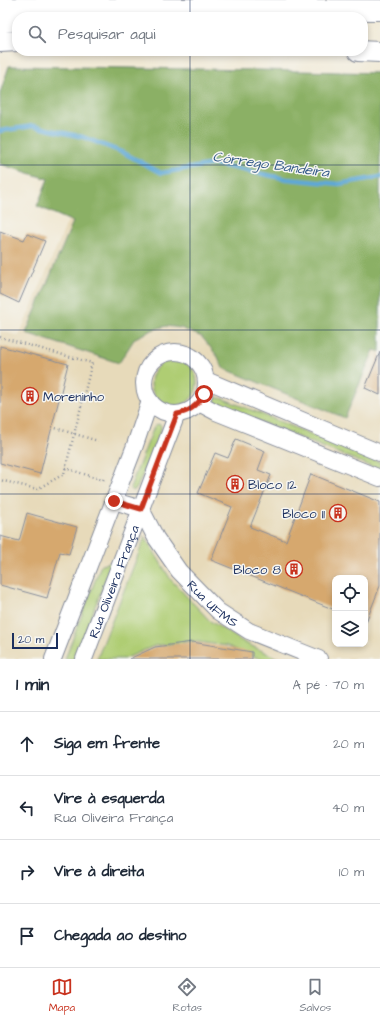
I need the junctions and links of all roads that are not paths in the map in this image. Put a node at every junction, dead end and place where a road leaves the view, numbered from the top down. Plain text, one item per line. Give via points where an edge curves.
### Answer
1 (0, 8) edge
2 (61, 9) junction
3 (146, 9) edge
4 (380, 10) edge
5 (51, 12) edge
6 (12, 21) edge
7 (0, 24) edge
8 (12, 41) edge
9 (0, 42) edge
10 (368, 51) edge
11 (380, 52) edge
12 (206, 380) junction
13 (150, 401) junction
14 (199, 403) junction
15 (177, 414) junction
16 (380, 453) edge
17 (380, 478) edge
18 (114, 501) junction
19 (141, 509) junction
20 (53, 659) edge
21 (84, 659) edge
22 (319, 659) edge

1 - 2 main road
2 - 3 main road
2 - 5 main road
3 - 4 main road
6 - 7 main road
8 - 9 main road
10 - 11 main road
12 - 13 street via 201,366 194,359 186,354 166,353 157,358 146,373 144,383
12 - 14 street via 204,394
12 - 16 street
13 - 15 street via 165,412
13 - 18 street
14 - 15 street via 192,409
14 - 17 street
15 - 19 street, Rua Oliveira França
18 - 19 street
18 - 20 street
19 - 21 street, Rua Oliveira França
19 - 22 street, Rua UFMS via 156,538 179,571 218,610 249,631

